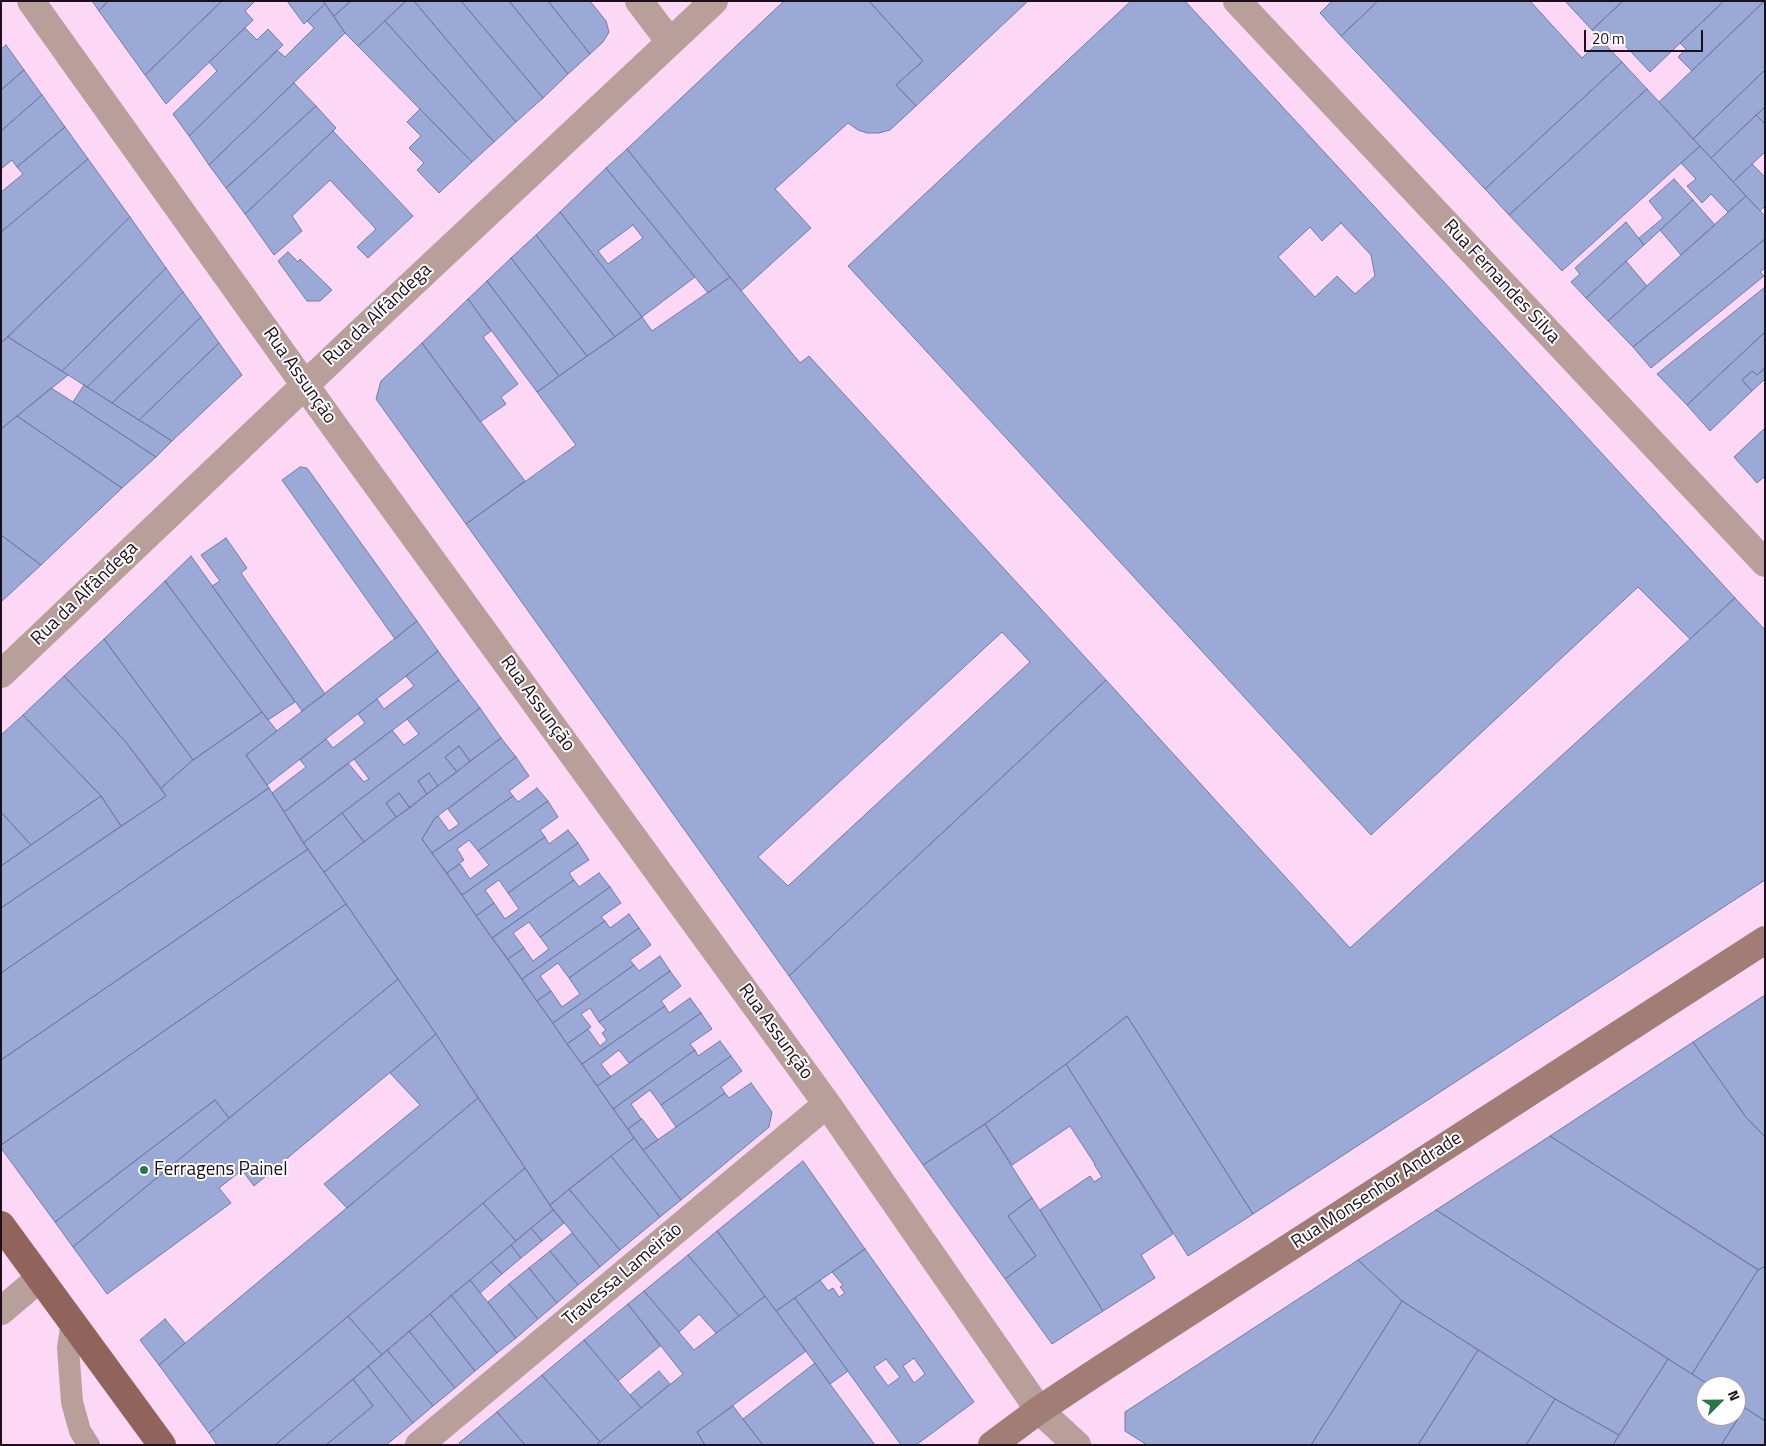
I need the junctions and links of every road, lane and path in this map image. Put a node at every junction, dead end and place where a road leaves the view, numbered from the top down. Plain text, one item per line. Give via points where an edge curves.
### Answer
1 (31, 1) edge
2 (639, 1) edge
3 (714, 1) edge
4 (1237, 1) edge
5 (670, 42) junction
6 (305, 384) junction
7 (1765, 563) edge
8 (1, 674) edge
9 (1765, 940) edge
10 (827, 1104) junction
11 (1, 1225) edge
12 (40, 1278) junction
13 (1, 1311) edge
14 (72, 1322) junction
15 (1039, 1410) junction
16 (89, 1445) edge
17 (162, 1445) edge
18 (420, 1445) edge
19 (992, 1445) edge
20 (1077, 1445) edge

1 - 6 street, Rua Assunção
2 - 5 street
3 - 5 street, Rua da Alfândega
4 - 7 street, Rua Fernandes Silva
5 - 6 street, Rua da Alfândega
6 - 8 street, Rua da Alfândega
6 - 10 street, Rua Assunção
9 - 15 street, Rua Monsenhor Andrade
10 - 15 street, Rua Assunção
10 - 18 street, Travessa Lameirão
11 - 12 main road
12 - 13 street
12 - 14 main road
14 - 16 lane via 68,1348 72,1402 80,1431
14 - 17 main road
15 - 19 street, Rua Monsenhor Andrade
15 - 20 street, Rua Assunção

